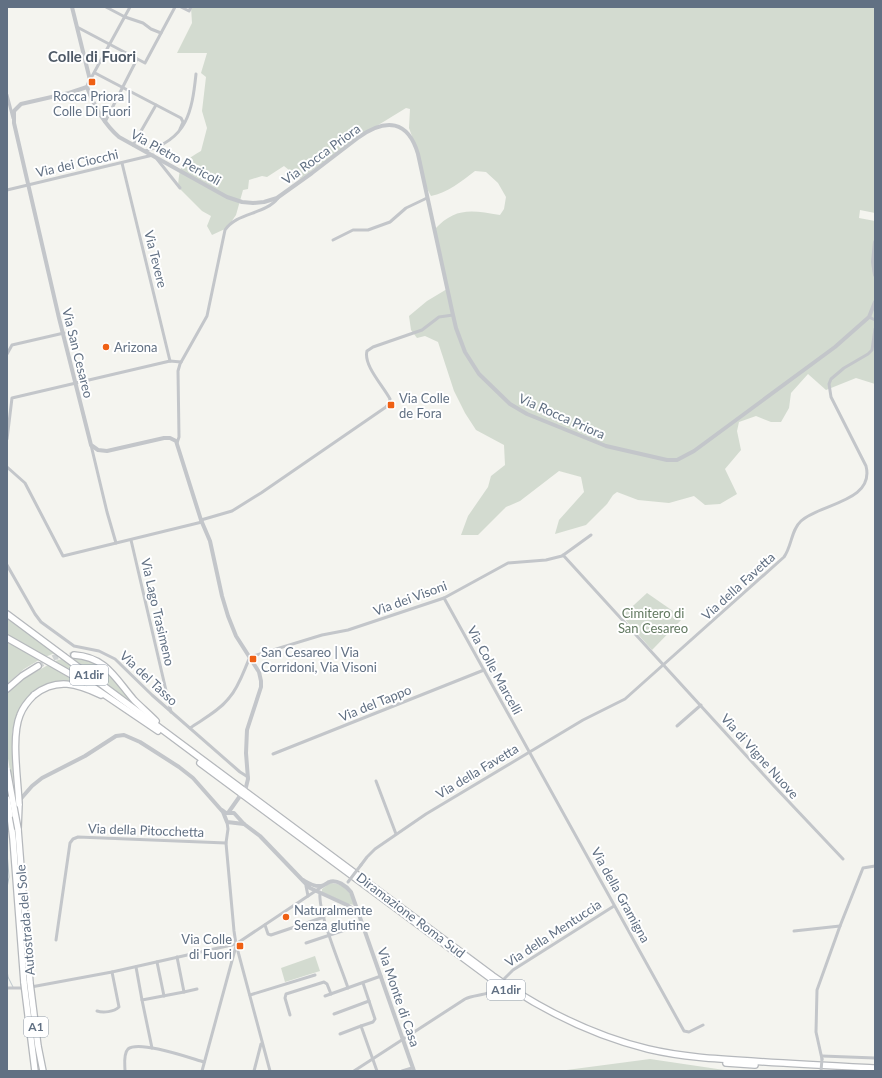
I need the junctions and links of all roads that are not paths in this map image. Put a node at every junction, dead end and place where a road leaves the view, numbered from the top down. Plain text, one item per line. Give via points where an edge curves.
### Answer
1 (72, 7) edge
2 (106, 7) edge
3 (130, 7) edge
4 (174, 7) edge
5 (181, 7) edge
6 (191, 7) edge
7 (125, 17) junction
8 (77, 27) junction
9 (161, 33) junction
10 (110, 45) junction
11 (137, 59) junction
12 (95, 73) junction
13 (196, 74) dead end
14 (90, 80) junction
15 (87, 87) junction
16 (122, 87) junction
17 (7, 95) edge
18 (156, 105) junction
19 (8, 108) edge
20 (16, 108) junction
21 (13, 121) junction
22 (105, 122) junction
23 (180, 129) junction
24 (133, 145) junction
25 (145, 150) junction
26 (154, 155) junction
27 (122, 163) junction
28 (28, 185) junction
29 (180, 188) dead end
30 (7, 190) edge
31 (280, 196) junction
32 (427, 198) junction
33 (333, 240) dead end
34 (875, 242) edge
35 (875, 275) edge
36 (875, 302) edge
37 (453, 315) junction
38 (869, 317) junction
39 (875, 320) edge
40 (875, 329) edge
41 (64, 333) junction
42 (12, 345) junction
43 (7, 346) edge
44 (7, 354) edge
45 (170, 361) junction
46 (181, 362) junction
47 (76, 384) junction
48 (7, 439) edge
49 (177, 443) junction
50 (91, 445) junction
51 (7, 468) edge
52 (202, 521) junction
53 (591, 535) dead end
54 (132, 540) junction
55 (116, 544) junction
56 (564, 555) junction
57 (7, 565) edge
58 (444, 598) junction
59 (7, 614) edge
60 (7, 638) edge
61 (74, 654) tunnel mouth
62 (250, 657) junction
63 (664, 664) junction
64 (38, 666) tunnel mouth
65 (484, 670) junction
66 (7, 689) edge
67 (121, 705) junction
68 (701, 705) junction
69 (171, 712) junction
70 (677, 726) dead end
71 (190, 728) junction
72 (170, 736) junction
73 (529, 752) junction
74 (273, 754) dead end
75 (7, 770) edge
76 (248, 777) junction
77 (376, 781) dead end
78 (246, 787) dead end
79 (240, 796) dead end
80 (7, 799) edge
81 (233, 805) junction
82 (8, 811) edge
83 (234, 814) junction
84 (226, 815) junction
85 (227, 822) junction
86 (232, 822) junction
87 (244, 824) junction
88 (18, 829) junction
89 (228, 829) junction
90 (396, 834) junction
91 (226, 843) junction
92 (843, 859) dead end
93 (875, 866) edge
94 (308, 885) junction
95 (322, 886) junction
96 (345, 887) junction
97 (316, 891) junction
98 (20, 894) junction
99 (320, 894) junction
100 (308, 896) junction
101 (347, 905) junction
102 (356, 906) junction
103 (614, 906) junction
104 (360, 915) junction
105 (324, 917) junction
106 (363, 924) junction
107 (266, 925) junction
108 (840, 926) junction
109 (794, 931) dead end
110 (330, 936) junction
111 (56, 940) dead end
112 (306, 943) dead end
113 (236, 944) junction
114 (177, 957) junction
115 (157, 962) junction
116 (136, 967) junction
117 (112, 972) junction
118 (315, 975) dead end
119 (381, 976) junction
120 (504, 979) dead end
121 (363, 983) junction
122 (498, 987) dead end
123 (7, 988) edge
124 (348, 988) junction
125 (197, 989) dead end
126 (184, 992) junction
127 (331, 994) junction
128 (250, 995) junction
129 (164, 996) junction
130 (325, 996) dead end
131 (142, 1000) junction
132 (369, 1001) junction
133 (97, 1011) dead end
134 (334, 1014) dead end
135 (290, 1015) dead end
136 (703, 1025) dead end
137 (361, 1026) junction
138 (340, 1034) dead end
139 (403, 1040) junction
140 (262, 1043) junction
141 (152, 1048) junction
142 (822, 1058) junction
143 (875, 1058) edge
144 (372, 1059) junction
145 (204, 1062) junction
146 (875, 1068) edge
147 (413, 1069) edge
148 (35, 1071) edge
149 (43, 1071) edge
150 (125, 1071) edge
151 (202, 1071) edge
152 (254, 1071) edge
153 (270, 1071) edge
154 (354, 1071) edge
155 (377, 1071) edge
156 (402, 1071) edge
157 (821, 1071) edge
158 (862, 1071) edge

1 - 8 street
2 - 7 street
3 - 7 street
4 - 9 street
5 - 6 street via 189,11
7 - 9 street via 143,22
7 - 10 street
8 - 10 street
8 - 14 street
9 - 11 street via 145,63
10 - 11 street
10 - 12 street
11 - 16 street
12 - 14 street
12 - 16 street
13 - 23 street via 192,104
14 - 15 street
15 - 20 street via 26,102
15 - 22 street, Via Pietro Pericoli via 94,106
16 - 18 street
16 - 22 street
17 - 19 street
18 - 23 street via 181,119 183,122
18 - 24 street
19 - 20 street
19 - 21 street
20 - 21 street, Via San Cesareo
21 - 28 street, Via San Cesareo
22 - 24 street, Via Pietro Pericoli via 117,135
23 - 25 street via 164,144
24 - 25 street, Via Pietro Pericoli
25 - 26 street, Via Pietro Pericoli
26 - 27 street, Via dei Ciocchi
26 - 29 street
26 - 31 street, Via Pietro Pericoli via 238,201 260,202
27 - 28 street, Via dei Ciocchi
27 - 45 street, Via Tevere
28 - 30 street, Via dei Ciocchi
28 - 41 street, Via San Cesareo
31 - 32 street, Via Rocca Priora via 364,134 391,125 407,131 414,143
31 - 46 street via 269,206 234,221 225,229 207,316
32 - 33 street via 406,208 390,222 368,230 353,230
32 - 37 street, Via Rocca Priora
34 - 35 street
36 - 38 street, Via Rocca Priora
37 - 38 street, Via Rocca Priora via 465,352 479,374 510,404 527,414 606,446 667,460 677,460 694,451 835,347
37 - 52 street via 438,318 424,329 367,351 374,374 390,399 386,407 232,511
38 - 39 street
40 - 63 street, Via della Favetta via 872,350 844,368 829,384 831,397 866,466 868,475 865,482 847,500 801,521 795,529 784,557
41 - 42 street
41 - 47 street, Via San Cesareo
42 - 43 street
42 - 44 street
45 - 46 street
45 - 47 street
46 - 49 street via 177,375
47 - 48 street via 12,398
47 - 50 street, Via San Cesareo
49 - 50 street via 170,438 164,438 103,451
49 - 52 street
50 - 55 street
51 - 55 street via 25,483 63,556
52 - 54 street
52 - 62 street via 210,541 228,616 236,636
53 - 56 street, Via dei Visoni
54 - 55 street
54 - 69 street, Via Lago Trasimeno
56 - 58 street, Via dei Visoni via 546,560 508,563
56 - 63 street, Via di Vigne Nuove
57 - 69 street, Via del Tasso via 41,622 73,645 100,651 114,658
58 - 62 street, Via dei Visoni via 348,630 322,635
58 - 65 street, Via Colle Marcelli
59 - 72 highway, Diramazione Roma Sud / A1dir
60 - 67 highway, A1dir
61 - 72 highway via 91,658 106,666 135,701
62 - 71 street via 230,698
62 - 76 street via 260,673 262,683 247,730
63 - 68 street, Via di Vigne Nuove
63 - 73 street, Via della Favetta via 623,701 587,717
64 - 66 highway
65 - 73 street, Via Colle Marcelli
65 - 74 street, Via del Tappo
67 - 88 highway, bridge via 68,684 50,686 34,695 23,709 17,727
67 - 158 highway, Diramazione Roma Sud / A1dir via 500,986 556,1019 620,1045 676,1058
68 - 70 street
68 - 92 street, Via di Vigne Nuove
69 - 71 street, Via del Tasso
71 - 76 street, Via del Tasso
72 - 146 highway, Diramazione Roma Sud / A1dir via 492,976 560,1017 623,1042 682,1056
73 - 90 street, Via della Favetta
73 - 103 street, Via della Gramigna
75 - 88 highway, Autostrada del Sole / A1, bridge
76 - 78 street
77 - 90 street
79 - 81 street
80 - 82 highway, Autostrada del Sole / A1, bridge
81 - 83 street
81 - 84 street
82 - 84 street via 42,778 123,734 182,769
82 - 98 highway, Autostrada del Sole / A1
83 - 84 street
83 - 86 street via 235,820
83 - 87 street
84 - 85 street
85 - 86 street
85 - 89 street
86 - 87 street
86 - 89 street
87 - 94 street via 262,838
88 - 98 highway, Autostrada del Sole / A1
89 - 91 street
90 - 96 street, Via della Favetta, bridge via 373,850
91 - 111 street, Via della Pitocchetta via 78,837 73,839 70,844
91 - 113 street
93 - 108 street via 863,868
94 - 95 street
94 - 97 street
94 - 100 street
95 - 96 street via 334,881
95 - 97 street
95 - 99 street
96 - 102 street, Via Monte di Casa via 351,892
97 - 99 street
97 - 100 street
98 - 148 highway, Autostrada del Sole / A1, bridge via 24,983
98 - 149 highway, Autostrada del Sole / A1, bridge
99 - 101 street
99 - 105 street
100 - 107 street
101 - 102 street
101 - 104 street
102 - 104 street, Via Monte di Casa
103 - 120 street, Via della Mentuccia via 513,970
103 - 136 street, Via della Gramigna via 684,1031 689,1032
104 - 106 street, Via Monte di Casa
105 - 107 street via 271,935
105 - 110 street
106 - 110 street
106 - 119 street, Via Monte di Casa
107 - 113 street
108 - 109 street
108 - 142 street via 817,994 816,1032
110 - 112 street
110 - 124 street
113 - 114 street
113 - 128 street
113 - 145 street
114 - 115 street
114 - 126 street
115 - 116 street
115 - 129 street
116 - 117 street
116 - 131 street
117 - 123 street via 20,989
117 - 133 street via 119,1007 116,1010
118 - 128 street
119 - 121 street
119 - 139 street, Via Monte di Casa
121 - 124 street
121 - 132 street
122 - 139 street via 492,992 465,999
124 - 127 street
125 - 126 street
126 - 129 street
127 - 130 street
127 - 135 street via 324,982 286,994
128 - 140 street
129 - 131 street
131 - 141 street
132 - 134 street
132 - 137 street via 375,1020
137 - 138 street
137 - 144 street
139 - 144 street
139 - 147 street, Via Monte di Casa
140 - 152 street
140 - 153 street
141 - 145 street
141 - 150 street via 143,1046 127,1050
142 - 143 street
142 - 157 street, bridge
144 - 154 street
144 - 155 street
145 - 151 street
147 - 156 street

